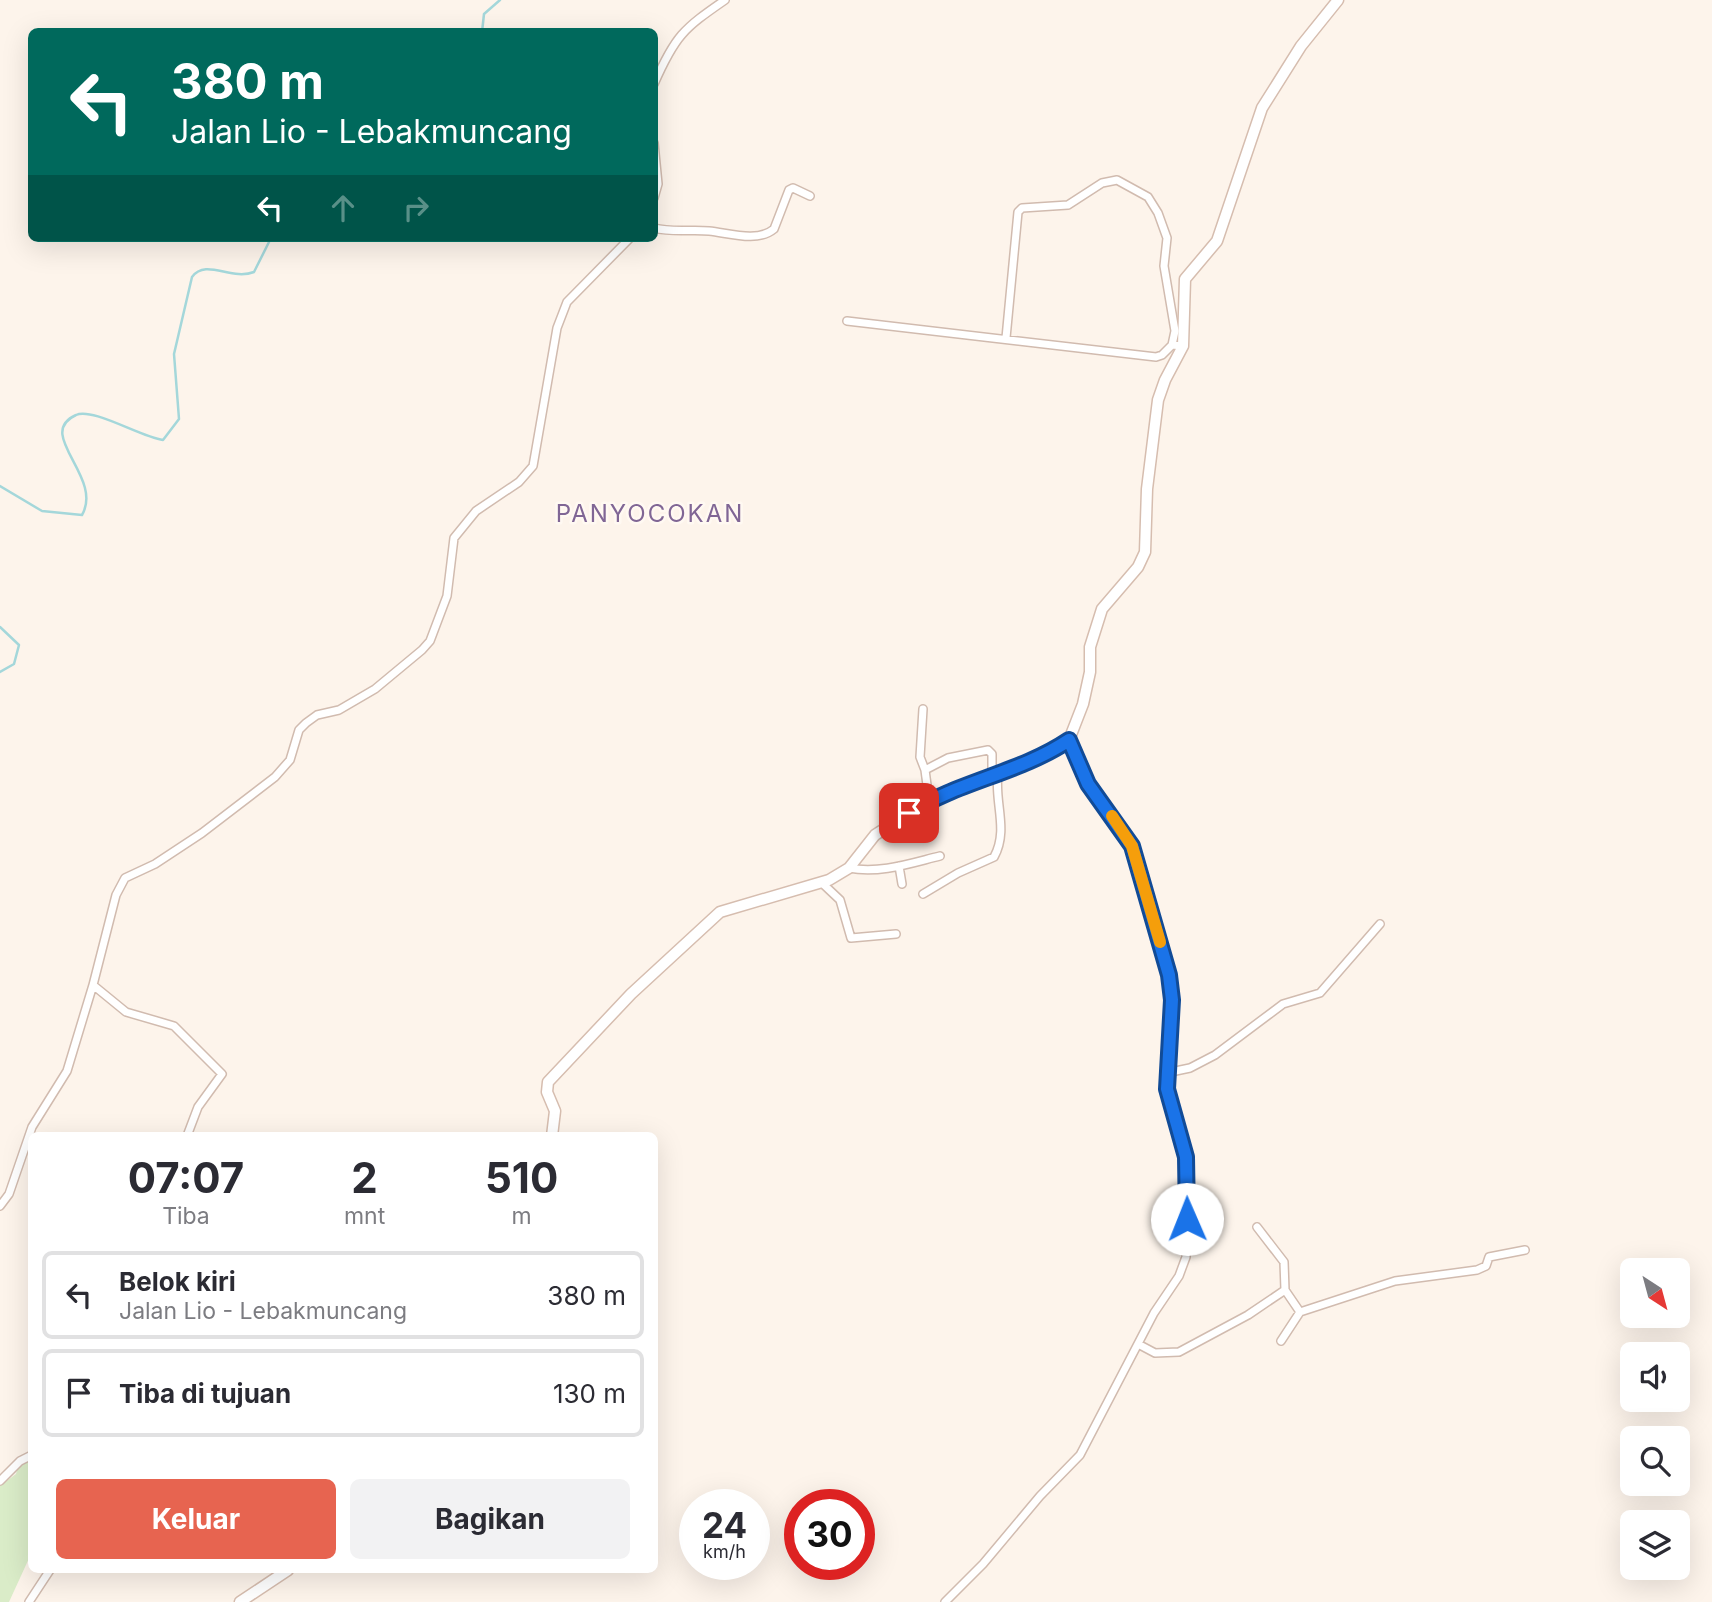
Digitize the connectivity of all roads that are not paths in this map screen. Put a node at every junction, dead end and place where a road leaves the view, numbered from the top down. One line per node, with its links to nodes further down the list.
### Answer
1 (725, 0): 3 (street)
2 (1338, 0): 9 (street)
3 (658, 75)
4 (810, 196): 5 (street)
5 (658, 229)
6 (626, 242): 23 (street)
7 (847, 321): 8 (street)
8 (1006, 338): 9 (street); 9 (street)
9 (1178, 345): 11 (street)
10 (923, 709): 12 (street)
11 (1069, 740): 13 (street); 24 (street)
12 (925, 770): 13 (street); 14 (street)
13 (995, 775): 14 (street); 20 (street)
14 (929, 800): 17 (street)
15 (940, 856): 16 (street)
16 (899, 866): 17 (street); 19 (street)
17 (849, 868): 18 (street)
18 (822, 883): 22 (street); 27 (street)
19 (902, 884)
20 (923, 894)
21 (1380, 923): 24 (street)
22 (896, 934)
23 (93, 985): 25 (street); 26 (street)
24 (1166, 1073): 35 (street)
25 (30, 1132)
26 (189, 1132)
27 (552, 1132)
28 (28, 1139): 29 (street)
29 (0, 1206)
30 (1257, 1227): 32 (street)
31 (1525, 1251): 33 (street)
32 (1285, 1290): 33 (street); 35 (street)
33 (1300, 1312): 34 (street)
34 (1281, 1341)
35 (1138, 1344): 42 (street)
36 (28, 1457): 37 (street)
37 (0, 1481)
38 (48, 1573): 41 (street)
39 (284, 1573): 40 (street)
40 (244, 1601)
41 (29, 1602)
42 (945, 1602)

